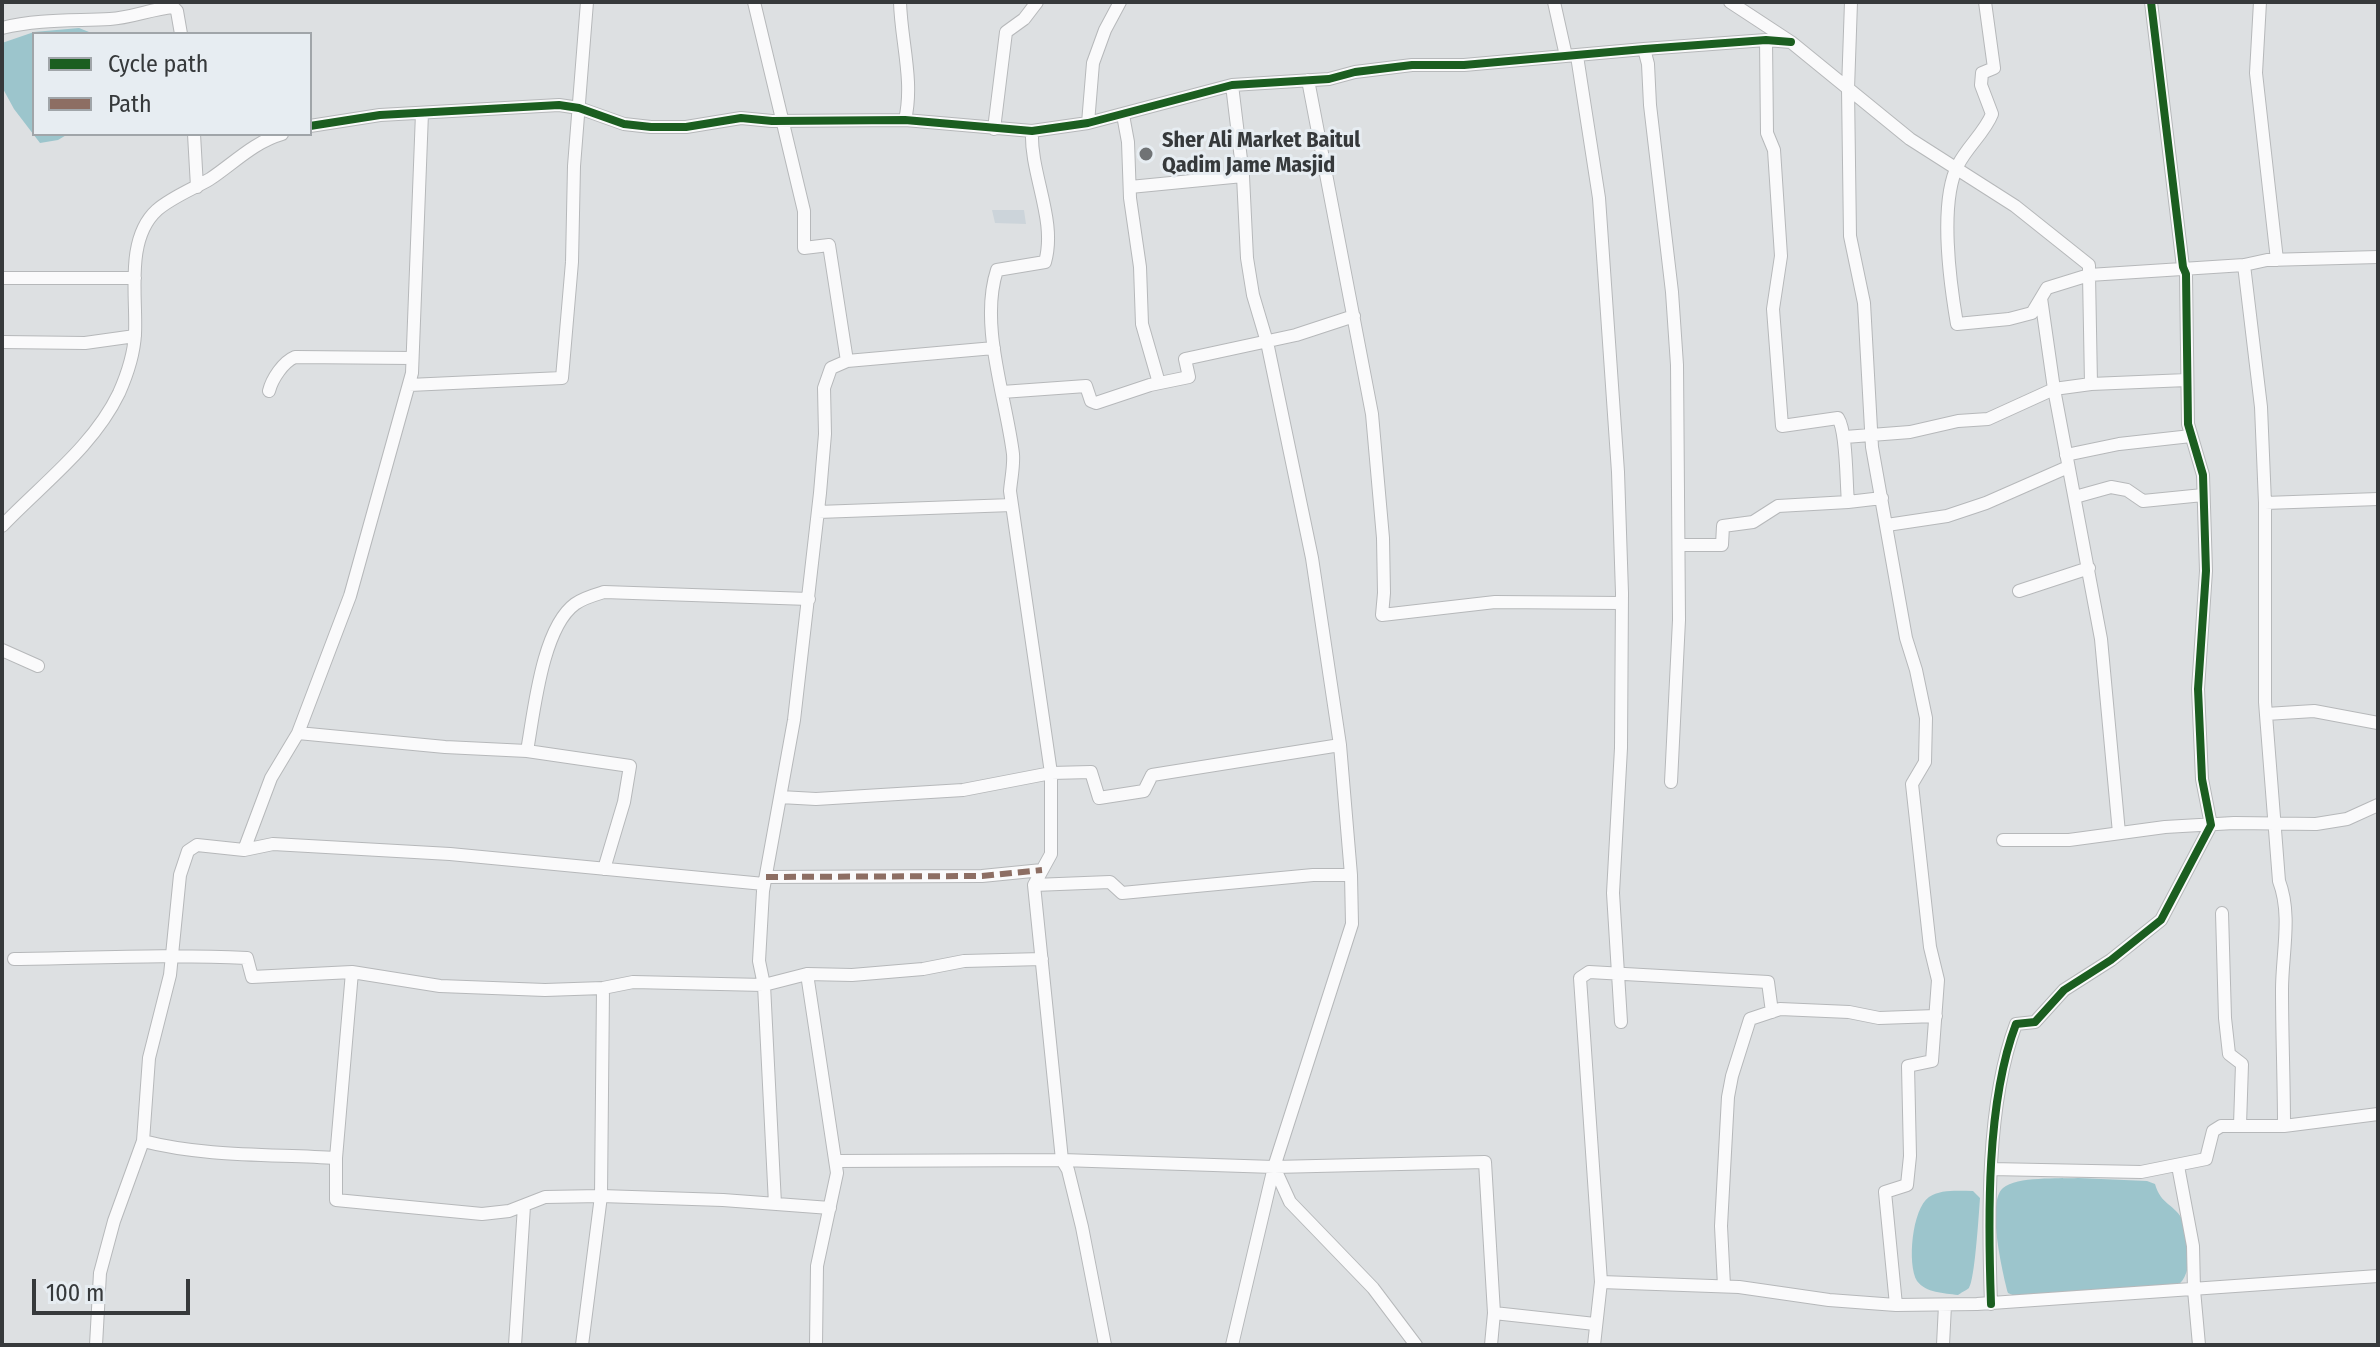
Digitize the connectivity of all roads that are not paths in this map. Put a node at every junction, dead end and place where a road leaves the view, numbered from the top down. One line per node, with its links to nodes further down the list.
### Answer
1 (587, 2): 21 (street)
2 (754, 2): 25 (street)
3 (900, 2): 24 (street)
4 (1037, 2): 28 (street)
5 (1120, 2): 26 (street)
6 (1554, 2): 17 (street)
7 (1730, 2): 15 (street)
8 (1851, 2): 20 (street)
9 (1985, 2): 32 (street)
10 (2151, 2): 39 (street)
11 (2260, 2): 37 (street)
12 (2, 28): 13 (street)
13 (181, 32)
14 (1766, 40): 15 (street); 16 (street); 60 (street)
15 (1791, 42): 20 (street)
16 (1644, 49): 17 (street); 72 (street)
17 (1572, 56): 18 (street); 76 (street)
18 (1308, 80): 19 (street); 44 (street)
19 (1232, 85): 23 (street); 33 (street)
20 (1848, 89): 32 (street); 58 (street)
21 (579, 108): 22 (street); 25 (street); 54 (street)
22 (422, 113): 27 (street); 49 (street)
23 (1123, 115): 26 (street); 35 (street)
24 (905, 120): 25 (street); 28 (street)
25 (783, 121): 50 (street)
26 (1088, 123): 29 (street)
27 (312, 126)
28 (994, 129): 29 (street)
29 (1032, 131): 48 (street)
30 (194, 136): 34 (street)
31 (278, 136): 34 (street)
32 (1956, 168): 40 (street); 43 (street)
33 (1243, 176): 35 (street); 47 (street)
34 (197, 187): 42 (street)
35 (1130, 187): 52 (street)
36 (2378, 257): 37 (street)
37 (2277, 260): 38 (street)
38 (2244, 265): 39 (street); 67 (street)
39 (2183, 267): 40 (street); 51 (street)
40 (2089, 275): 43 (street); 53 (street)
41 (2, 278): 42 (street)
42 (135, 278): 45 (street)
43 (2041, 298): 55 (street)
44 (1354, 316): 47 (street); 76 (street)
45 (135, 336): 46 (street); 71 (street)
46 (2, 342)
47 (1267, 342): 52 (street); 82 (street)
48 (994, 348): 50 (street); 57 (street)
49 (412, 358): 54 (street); 56 (street)
50 (847, 361): 69 (street)
51 (2187, 380): 53 (street); 59 (street)
52 (1159, 383): 57 (street)
53 (2091, 384): 55 (street)
54 (409, 385): 81 (street)
55 (2054, 389): 58 (street); 61 (street)
56 (269, 391)
57 (1002, 392): 68 (street)
58 (1872, 436): 60 (street); 64 (street)
59 (2191, 436): 61 (street); 62 (street)
60 (1845, 437): 66 (street)
61 (2067, 461): 63 (street); 70 (street)
62 (2203, 495): 63 (street); 89 (street)
63 (2075, 497): 73 (street)
64 (1882, 498): 66 (street); 70 (street)
65 (2378, 499): 67 (street)
66 (1848, 502): 72 (street)
67 (2265, 503): 79 (street)
68 (1012, 505): 69 (street); 84 (street)
69 (818, 512): 75 (street)
70 (1887, 525): 108 (street)
71 (2, 526)
72 (1680, 545): 85 (street)
73 (2089, 568): 74 (street); 90 (street)
74 (2019, 591)
75 (809, 599): 83 (street); 86 (street)
76 (1621, 603): 104 (street)
77 (2, 650): 78 (street)
78 (38, 666)
79 (2266, 714): 80 (street); 88 (street)
80 (2378, 723)
81 (298, 733): 83 (street); 92 (street)
82 (1340, 745): 84 (street); 95 (street)
83 (527, 751): 93 (street)
84 (1051, 773): 86 (street); 94 (street)
85 (1671, 782)
86 (780, 797): 96 (street)
87 (2378, 805): 88 (street)
88 (2274, 823): 89 (street); 112 (street)
89 (2211, 825): 90 (street); 119 (street)
90 (2119, 833): 91 (street)
91 (2003, 840)
92 (244, 850): 93 (street); 99 (street)
93 (604, 869): 96 (street)
94 (1042, 870): 96 (street); 97 (street)
95 (1351, 875): 97 (street); 118 (street)
96 (765, 881): 105 (street)
97 (1034, 885): 101 (street)
98 (2222, 913): 111 (street)
99 (173, 954): 100 (street); 102 (street); 113 (street)
100 (14, 959)
101 (1042, 959): 103 (street); 115 (street)
102 (352, 972): 106 (street); 114 (street)
103 (807, 974): 105 (street); 116 (street)
104 (1618, 974): 107 (street); 109 (street); 125 (street)
105 (764, 985): 106 (street); 121 (street)
106 (603, 988): 120 (street)
107 (1772, 1012): 108 (street); 126 (street)
108 (1936, 1016): 129 (street)
109 (1621, 1022)
110 (2378, 1114): 112 (street)
111 (2240, 1125): 112 (street); 117 (street)
112 (2284, 1126)
113 (143, 1141): 114 (street); 133 (street)
114 (336, 1158): 122 (street)
115 (1062, 1160): 116 (street); 118 (street); 137 (street)
116 (836, 1161): 123 (street)
117 (2178, 1166): 119 (street); 127 (street)
118 (1274, 1167): 131 (street); 138 (street); 139 (street)
119 (1991, 1169): 128 (street)
120 (601, 1196): 121 (street); 122 (street); 135 (street)
121 (775, 1204): 123 (street)
122 (524, 1206): 134 (street)
123 (830, 1208): 136 (street)
124 (2378, 1276): 127 (street)
125 (1601, 1282): 126 (street); 132 (street)
126 (1724, 1286): 129 (street)
127 (2194, 1290): 128 (street); 143 (street)
128 (1991, 1304): 130 (street)
129 (1896, 1305): 130 (street)
130 (1945, 1305): 142 (street)
131 (1494, 1313): 132 (street); 140 (street)
132 (1595, 1324): 141 (street)
133 (96, 1345)
134 (515, 1345)
135 (582, 1345)
136 (816, 1345)
137 (1105, 1345)
138 (1232, 1345)
139 (1416, 1345)
140 (1491, 1345)
141 (1594, 1345)
142 (1943, 1345)
143 (2199, 1345)

